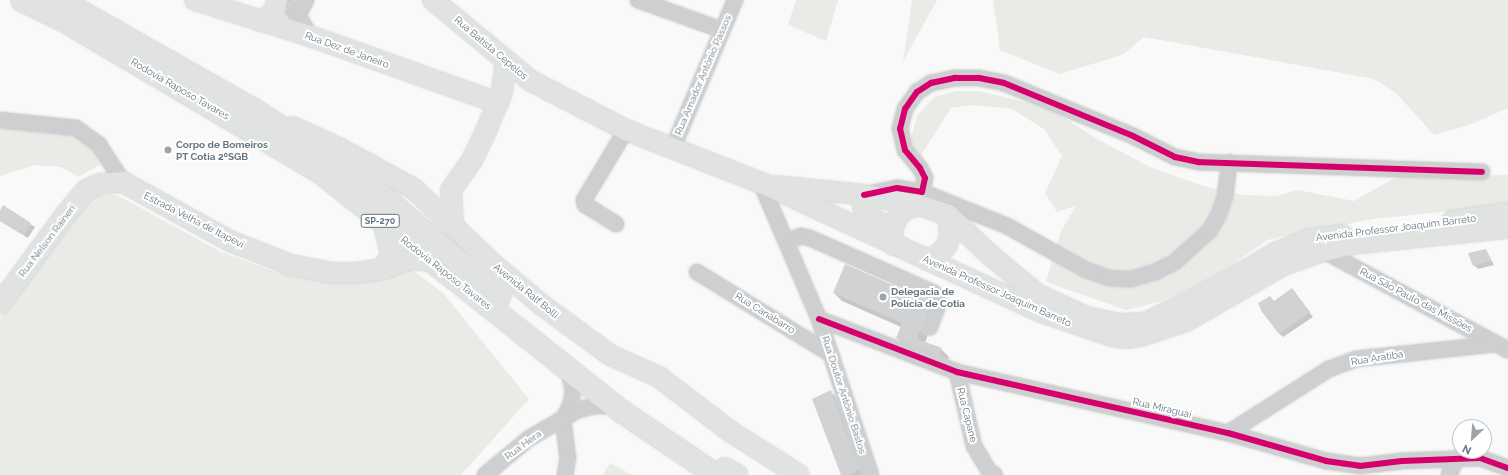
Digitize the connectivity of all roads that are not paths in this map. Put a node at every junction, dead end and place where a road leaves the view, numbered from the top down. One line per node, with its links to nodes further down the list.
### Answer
1 (22, 0): 31 (highway, Rodovia Raposo Tavares / SP-270)
2 (60, 0): 17 (highway, Rodovia Raposo Tavares / SP-270)
3 (195, 0): 11 (main road, Rua Dez de Janeiro)
4 (277, 0): 11 (main road)
5 (282, 0): 10 (street)
6 (306, 0): 10 (street)
7 (433, 0): 14 (main road, Rua Batista Cepelos)
8 (638, 0): 12 (street)
9 (734, 0): 12 (street, Rua Amador Antônio Passos)
10 (298, 15): 13 (street)
11 (260, 21): 13 (main road, Rua Dez de Janeiro)
12 (722, 30): 20 (street, Rua Amador Antônio Passos)
13 (310, 36): 16 (main road, Rua Dez de Janeiro)
14 (506, 61): 15 (main road, Rua Batista Cepelos); 16 (main road)
15 (531, 81): 16 (main road); 19 (main road, Avenida Professor Joaquim Barreto)
16 (500, 98): 25 (main road)
17 (254, 110): 27 (main road, Avenida Ralf Bolli); 56 (highway, Rodovia Raposo Tavares / SP-270)
18 (0, 120): 23 (street)
19 (626, 130): 20 (main road, Avenida Professor Joaquim Barreto); 30 (street)
20 (672, 150): 24 (main road, Avenida Professor Joaquim Barreto)
21 (1229, 162): 22 (street); 28 (street); 28 (street)
22 (1482, 172)
23 (123, 182): 39 (main road, Estrada Velha de Itapevi); 41 (main road, Rua Nelson Raineri)
24 (764, 184): 26 (main road, Avenida Professor Joaquim Barreto); 34 (main road, Avenida Professor Joaquim Barreto); 35 (street, Rua Doutor Antônio Bastos)
25 (451, 190): 27 (main road); 33 (main road)
26 (864, 195): 28 (main road, Avenida Professor Joaquim Barreto); 34 (main road)
27 (423, 197): 33 (main road, Avenida Ralf Bolli)
28 (920, 199): 29 (main road, Avenida Professor Joaquim Barreto); 34 (main road)
29 (948, 215): 32 (main road, Avenida Professor Joaquim Barreto); 37 (main road)
30 (616, 224)
31 (384, 225): 38 (highway, Rodovia Raposo Tavares / SP-270); 39 (main road)
32 (1507, 225): 36 (main road, Avenida Professor Joaquim Barreto)
33 (453, 227): 60 (main road, Avenida Ralf Bolli)
34 (893, 238): 37 (main road, Avenida Professor Joaquim Barreto)
35 (786, 241): 42 (street, Rua Doutor Antônio Bastos); 43 (street)
36 (1324, 251): 37 (main road, Avenida Professor Joaquim Barreto); 44 (street, Rua São Paulo das Missões)
37 (927, 260)
38 (430, 261): 39 (main road, Estrada Velha de Itapevi); 46 (highway, Rodovia Raposo Tavares / SP-270)
39 (383, 269)
40 (697, 272): 45 (street, Rua Canabarro)
41 (0, 304)
42 (819, 319): 45 (street, Rua Doutor Antônio Bastos); 47 (street, Rua Miraguai)
43 (930, 326)
44 (1502, 347): 50 (street, Rua Aratiba)
45 (832, 355): 61 (street, Rua Doutor Antônio Bastos)
46 (568, 370): 48 (highway, Rodovia Raposo Tavares / SP-270); 49 (street)
47 (957, 372): 50 (street, Rua Miraguai); 62 (street, Rua Capane)
48 (618, 408): 49 (street, Rua Hera); 56 (highway, Rodovia Raposo Tavares / SP-270); 59 (highway)
49 (563, 419): 57 (street, Rua Hera); 58 (street)
50 (1228, 433): 55 (street, Rua Miraguai)
51 (1452, 458): 55 (street, Rua Miraguai)
52 (1457, 459): 63 (street)
53 (1483, 459): 54 (street, Rua Miraguai)
54 (1508, 468)
55 (1356, 470)
56 (727, 474)
57 (485, 475)
58 (566, 475)
59 (693, 475)
60 (799, 475)
61 (870, 475)
62 (996, 475)
63 (1449, 475)

